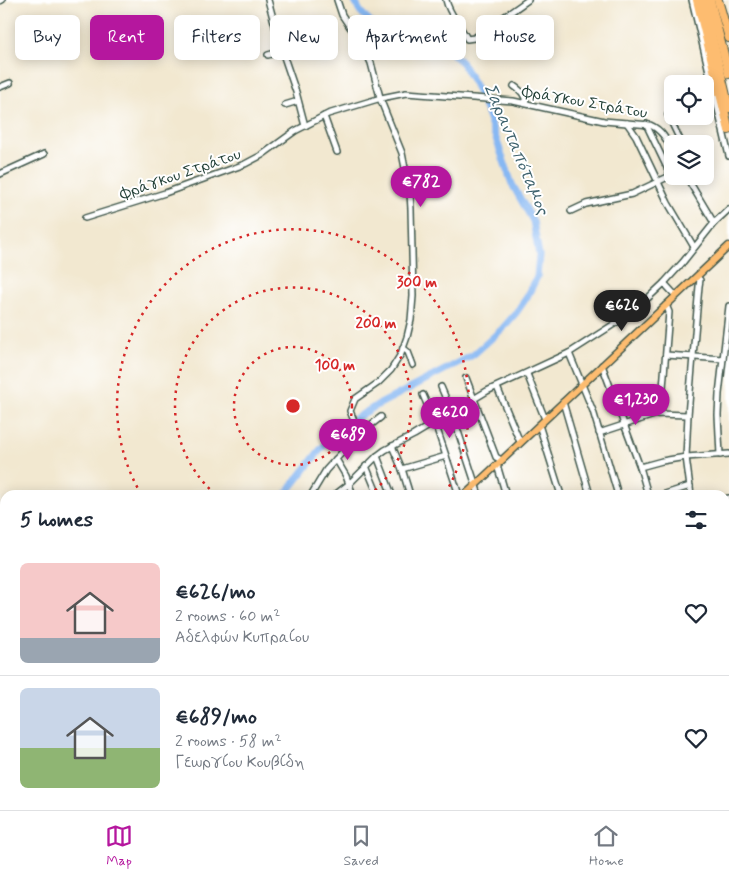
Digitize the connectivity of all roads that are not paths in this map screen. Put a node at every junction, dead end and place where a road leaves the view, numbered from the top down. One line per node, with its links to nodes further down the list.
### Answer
1 (268, 0): 10 (street)
2 (336, 0): 17 (street)
3 (446, 0): 4 (street)
4 (528, 0)
5 (692, 0): 32 (street)
6 (697, 0): 26 (highway)
7 (703, 0): 21 (highway)
8 (710, 0): 13 (highway)
9 (718, 0): 11 (highway)
10 (272, 15)
11 (729, 38)
12 (285, 60): 18 (street)
13 (729, 74)
14 (10, 82): 16 (street)
15 (514, 86): 19 (street)
16 (0, 87)
17 (381, 98): 19 (street, Φράγκου Στράτου); 22 (street, Φράγκου Στράτου); 49 (street)
18 (298, 101): 20 (street); 25 (street)
19 (526, 103): 23 (street, Φράγκου Στράτου)
20 (285, 106)
21 (729, 108)
22 (324, 116): 25 (street, Φράγκου Στράτου); 30 (street)
23 (627, 123): 24 (street, Φράγκου Στράτου); 36 (street)
24 (646, 124): 27 (street, Φράγκου Στράτου); 29 (street)
25 (304, 126): 40 (street, Φράγκου Στράτου)
26 (729, 130)
27 (664, 136)
28 (664, 138): 29 (street)
29 (654, 143): 33 (street)
30 (337, 152)
31 (44, 154): 34 (street)
32 (729, 156)
33 (664, 161)
34 (0, 174)
35 (664, 180): 36 (street)
36 (658, 183): 39 (street); 43 (street)
37 (691, 185): 41 (street)
38 (729, 209): 41 (street)
39 (571, 211)
40 (85, 218)
41 (714, 223): 43 (street)
42 (729, 246): 44 (main road)
43 (694, 247): 45 (street)
44 (697, 276): 46 (main road); 52 (street)
45 (664, 283): 46 (street); 50 (street)
46 (676, 296): 47 (main road)
47 (666, 305): 51 (street); 55 (main road)
48 (729, 306): 53 (street)
49 (403, 348): 54 (street); 73 (street)
50 (569, 353): 56 (street); 58 (street)
51 (666, 355): 52 (street); 65 (street)
52 (694, 356): 53 (street); 66 (street)
53 (724, 359): 77 (street)
54 (413, 365)
55 (602, 365): 58 (main road); 70 (street)
56 (527, 374): 59 (street); 68 (street)
57 (466, 378): 62 (street)
58 (582, 384): 63 (main road); 72 (street)
59 (497, 387): 62 (street); 74 (street)
60 (441, 388): 64 (street)
61 (423, 395): 69 (street)
62 (475, 399): 64 (street); 82 (street)
63 (563, 402): 68 (main road); 100 (street)
64 (452, 413): 69 (street); 87 (street)
65 (661, 413): 66 (street); 70 (street)
66 (688, 415): 80 (street)
67 (381, 417): 73 (street)
68 (545, 419): 71 (main road)
69 (435, 423): 75 (street); 79 (street)
70 (625, 425): 72 (street); 84 (street)
71 (538, 426): 74 (main road); 99 (street)
72 (599, 433): 101 (street)
73 (358, 435): 81 (street)
74 (520, 442): 82 (main road)
75 (392, 446): 78 (street); 85 (street)
76 (729, 454): 77 (street)
77 (720, 455): 80 (street)
78 (376, 456): 83 (street); 93 (street)
79 (446, 456): 85 (street); 95 (street)
80 (686, 457): 84 (street); 88 (street)
81 (336, 459): 86 (street); 89 (street)
82 (499, 462): 87 (main road); 98 (street)
83 (366, 466): 86 (street); 92 (street)
84 (640, 467): 102 (street)
85 (402, 469): 94 (street)
86 (349, 484): 90 (street); 91 (street)
87 (476, 484): 96 (main road); 97 (street)
88 (690, 486): 103 (street); 104 (street)
89 (314, 490)
90 (341, 490)
91 (351, 490)
92 (376, 490)
93 (390, 490)
94 (408, 490)
95 (457, 490)
96 (469, 490)
97 (478, 490)
98 (505, 490)
99 (559, 490)
100 (589, 490)
101 (616, 490)
102 (647, 490)
103 (678, 490)
104 (690, 490)

